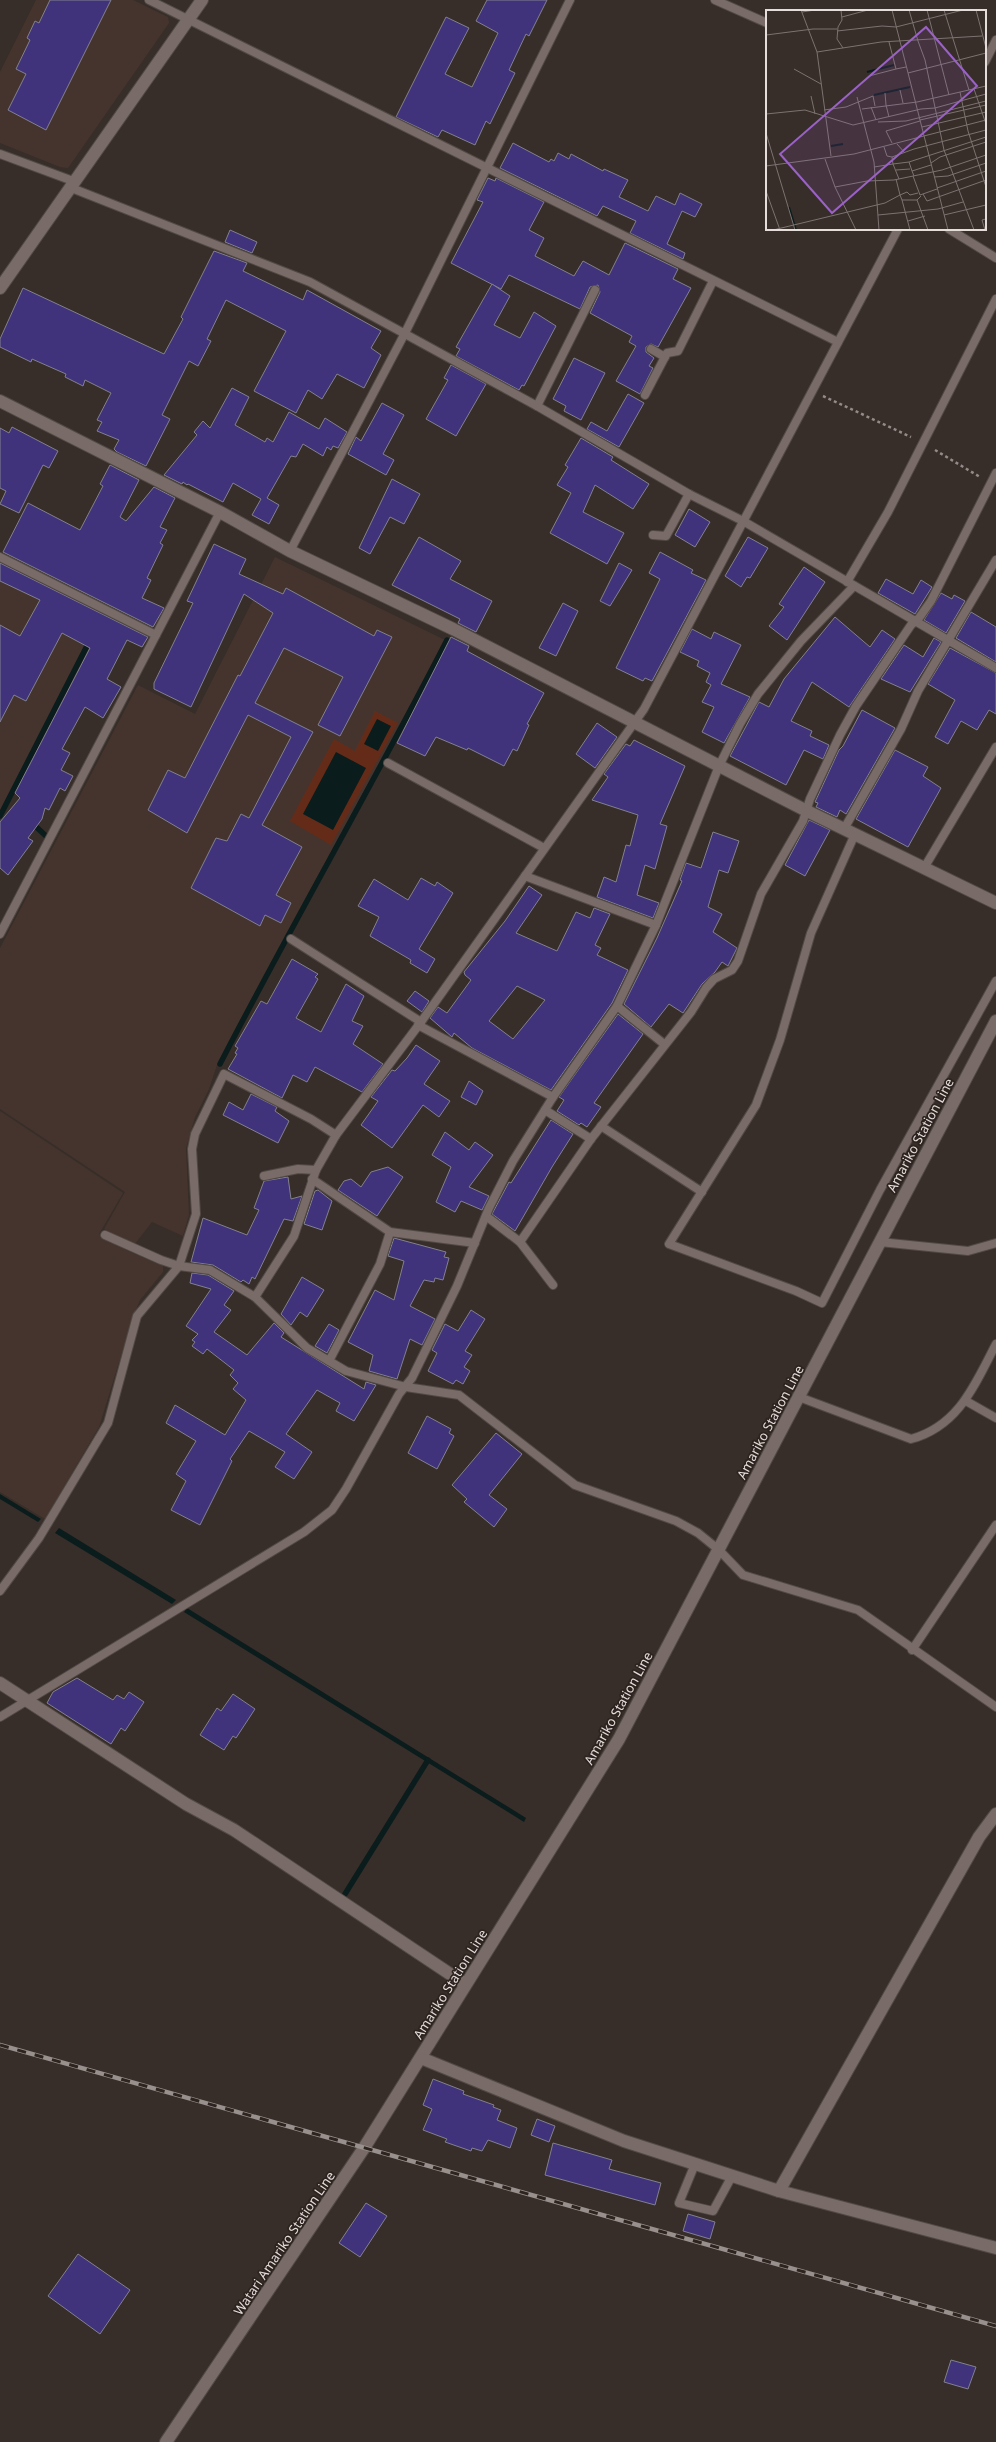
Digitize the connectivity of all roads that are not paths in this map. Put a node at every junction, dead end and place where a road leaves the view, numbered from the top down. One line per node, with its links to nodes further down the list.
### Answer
1 (149, 0): 5 (lane)
2 (202, 0): 5 (street)
3 (570, 0): 10 (lane)
4 (715, 0): 6 (lane)
5 (188, 19): 10 (lane); 11 (street)
6 (766, 23)
7 (996, 40): 8 (lane)
8 (993, 54)
9 (0, 154): 11 (lane)
10 (486, 168): 15 (lane); 19 (lane)
11 (71, 184): 16 (street); 19 (lane)
12 (897, 230): 20 (lane)
13 (951, 230): 14 (lane)
14 (996, 258)
15 (713, 281): 20 (lane); 22 (lane)
16 (0, 288)
17 (595, 290): 25 (lane)
18 (996, 299): 34 (lane)
19 (405, 333): 25 (lane); 31 (lane)
20 (838, 342): 29 (lane)
21 (651, 349): 22 (lane)
22 (665, 357): 23 (lane)
23 (645, 396)
24 (0, 401): 28 (street)
25 (537, 406): 27 (lane)
26 (996, 473): 35 (lane)
27 (689, 494): 29 (lane); 30 (lane)
28 (220, 512): 31 (street); 36 (lane)
29 (743, 521): 34 (lane); 39 (lane)
30 (654, 535)
31 (290, 551): 39 (street)
32 (0, 557): 36 (lane)
33 (996, 560): 37 (lane)
34 (851, 584): 35 (lane); 42 (lane)
35 (916, 621): 37 (lane); 43 (lane)
36 (156, 635): 50 (lane)
37 (948, 640): 38 (lane); 44 (lane)
38 (996, 668)
39 (635, 724): 42 (street); 45 (lane)
40 (996, 747): 46 (lane)
41 (388, 763): 45 (lane)
42 (719, 766): 43 (street); 49 (lane)
43 (805, 810): 44 (street); 56 (lane)
44 (850, 832): 46 (street); 65 (lane)
45 (544, 848): 47 (lane)
46 (924, 868): 48 (street)
47 (525, 876): 49 (lane); 55 (lane)
48 (996, 903)
49 (656, 925): 53 (lane)
50 (0, 934)
51 (291, 938): 55 (lane)
52 (996, 981): 65 (lane)
53 (617, 1006): 56 (lane); 57 (lane)
54 (996, 1021): 70 (street, Amariko Station Line)
55 (419, 1024): 57 (lane); 60 (lane)
56 (664, 1044): 59 (lane)
57 (553, 1097): 58 (lane)
58 (545, 1110): 61 (lane); 66 (lane)
59 (601, 1126): 61 (lane); 65 (lane)
60 (336, 1135): 62 (lane); 73 (lane)
61 (591, 1139): 69 (lane)
62 (316, 1170): 63 (lane); 64 (lane)
63 (264, 1176)
64 (312, 1179): 67 (lane); 75 (lane)
65 (702, 1192)
66 (486, 1216): 69 (lane); 71 (lane)
67 (390, 1232): 71 (lane); 77 (lane)
68 (106, 1235): 73 (lane)
69 (520, 1242): 74 (lane)
70 (880, 1242): 72 (lane); 79 (street, Amariko Station Line)
71 (475, 1243): 78 (lane)
72 (996, 1244)
73 (179, 1266): 75 (lane); 84 (lane)
74 (553, 1285)
75 (255, 1297): 77 (lane)
76 (996, 1344): 80 (lane)
77 (330, 1361): 78 (lane)
78 (406, 1387): 83 (lane); 87 (lane)
79 (799, 1396): 80 (lane); 83 (street, Amariko Station Line)
80 (966, 1401): 81 (lane)
81 (996, 1418)
82 (996, 1525): 85 (lane)
83 (719, 1550): 85 (lane); 91 (street, Amariko Station Line)
84 (0, 1590)
85 (912, 1650): 88 (lane)
86 (0, 1683): 87 (street)
87 (27, 1700): 89 (lane); 91 (street)
88 (996, 1707)
89 (0, 1717)
90 (996, 1814): 95 (street)
91 (465, 1984): 92 (street, Amariko Station Line)
92 (421, 2058): 93 (street, Amariko Station Line); 97 (street, Watari Amariko Station Line)
93 (695, 2164): 94 (street, Amariko Station Line); 94 (lane)
94 (732, 2176): 95 (street, Amariko Station Line)
95 (779, 2191): 96 (street, Amariko Station Line)
96 (996, 2248)
97 (166, 2442)

